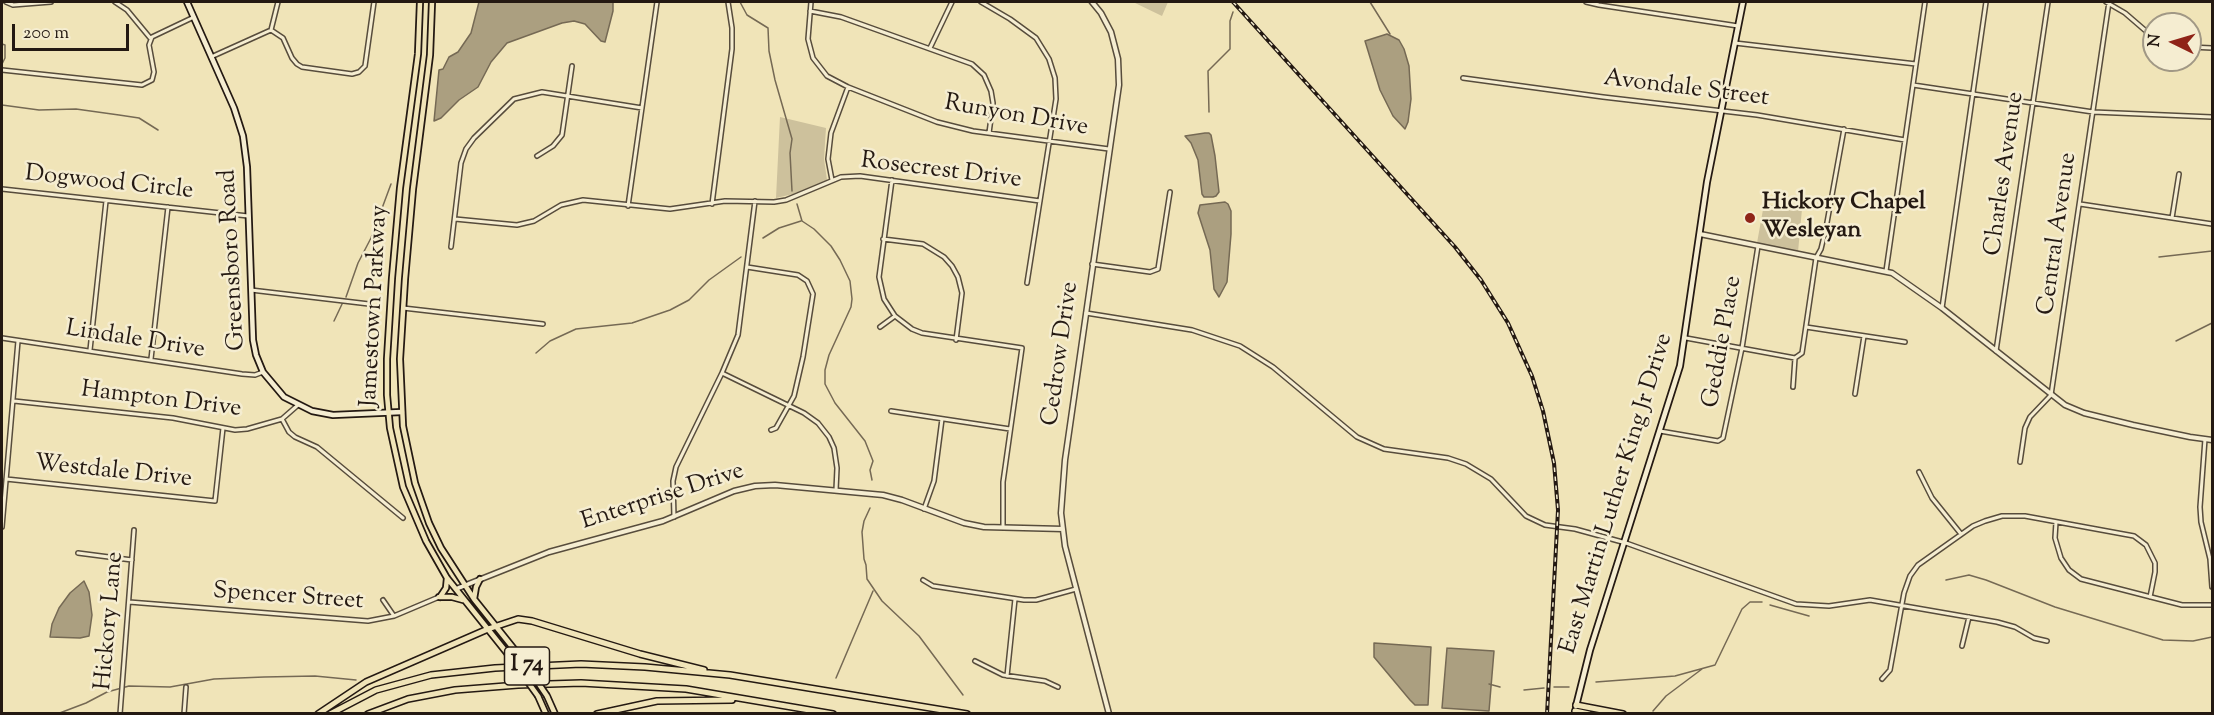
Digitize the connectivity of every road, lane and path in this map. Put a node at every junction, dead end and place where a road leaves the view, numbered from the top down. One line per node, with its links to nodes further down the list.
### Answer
1 (6, 2): 2 (street)
2 (51, 2)
3 (115, 2): 26 (street)
4 (187, 2): 22 (main road, Greensboro Road)
5 (278, 2): 25 (street)
6 (374, 2): 25 (street)
7 (420, 2): 104 (main road, Jamestown Parkway)
8 (432, 2): 76 (main road, Jamestown Parkway)
9 (657, 2): 39 (street)
10 (728, 2): 57 (street)
11 (811, 2): 21 (street, Runyon Drive)
12 (952, 2): 28 (street)
13 (981, 2): 46 (street)
14 (1092, 2): 47 (street, Cedrow Drive)
15 (1586, 2): 23 (street)
16 (1743, 2): 23 (main road, East Martin Luther King Jr Drive)
17 (1925, 2): 30 (street)
18 (1986, 2): 36 (street)
19 (2048, 2): 38 (street, Charles Avenue)
20 (2108, 2): 24 (street); 41 (street, Central Avenue)
21 (810, 11): 28 (street); 35 (street, Runyon Drive)
22 (194, 17): 26 (street); 29 (main road, Greensboro Road)
23 (1738, 26): 27 (main road, East Martin Luther King Jr Drive)
24 (2142, 29)
25 (271, 30): 29 (street)
26 (151, 39): 32 (street)
27 (1735, 43): 30 (street); 40 (main road, East Martin Luther King Jr Drive)
28 (930, 48): 44 (street)
29 (212, 57): 61 (main road, Greensboro Road)
30 (1916, 64): 34 (street)
31 (572, 66): 37 (street)
32 (2, 69)
33 (1463, 78): 40 (street, Avondale Street)
34 (1913, 85): 36 (street); 45 (street)
35 (848, 87): 44 (street, Runyon Drive); 50 (street)
36 (1972, 95): 38 (street); 77 (street)
37 (567, 97): 39 (street); 48 (street); 63 (street)
38 (2033, 104): 41 (street); 91 (street, Charles Avenue)
39 (642, 108): 59 (street)
40 (1721, 111): 43 (street, Avondale Street); 65 (main road, East Martin Luther King Jr Drive)
41 (2094, 112): 42 (street); 58 (street, Central Avenue)
42 (2212, 117)
43 (1844, 129): 45 (street, Avondale Street); 69 (street)
44 (989, 133): 46 (street, Runyon Drive)
45 (1905, 140): 72 (street)
46 (1049, 141): 47 (street, Runyon Drive); 56 (street)
47 (1109, 149): 70 (street, Cedrow Drive)
48 (537, 156)
49 (2179, 174): 62 (street)
50 (832, 180): 51 (street, Rosecrest Drive); 55 (street, Rosecrest Drive)
51 (892, 180): 56 (street, Rosecrest Drive); 66 (street)
52 (2, 189): 54 (street, Dogwood Circle)
53 (1170, 192): 70 (street)
54 (106, 201): 60 (street, Dogwood Circle); 90 (street)
55 (755, 201): 57 (street, Rosecrest Drive); 71 (street)
56 (1040, 201): 73 (street)
57 (712, 204): 59 (street, Rosecrest Drive)
58 (2080, 204): 62 (street); 98 (street, Central Avenue)
59 (628, 206): 63 (street, Rosecrest Drive)
60 (168, 207): 61 (street, Dogwood Circle); 93 (street)
61 (249, 216): 74 (main road, Greensboro Road)
62 (2172, 218): 64 (street)
63 (455, 219): 68 (street)
64 (2212, 224)
65 (1700, 234): 67 (street); 85 (main road, East Martin Luther King Jr Drive)
66 (883, 239): 79 (street); 87 (street)
67 (1758, 246): 69 (street); 89 (street, Geddie Place)
68 (451, 247)
69 (1816, 258): 72 (street); 82 (street)
70 (1092, 264): 78 (street, Cedrow Drive)
71 (747, 267): 95 (street); 101 (street)
72 (1886, 271): 77 (street)
73 (1028, 283)
74 (251, 290): 75 (street); 94 (main road, Greensboro Road)
75 (369, 304)
76 (403, 308): 80 (street); 103 (main road, Jamestown Parkway)
77 (1942, 308): 91 (street)
78 (1086, 312): 123 (street, Cedrow Drive); 126 (street)
79 (895, 316): 81 (street); 87 (street)
80 (543, 324)
81 (880, 327)
82 (1806, 327): 83 (street); 92 (street)
83 (1864, 336): 88 (street); 97 (street)
84 (2, 338): 86 (street, Lindale Drive)
85 (1686, 338): 89 (street); 110 (main road, East Martin Luther King Jr Drive)
86 (18, 340): 90 (street, Lindale Drive); 99 (street)
87 (956, 340): 108 (street)
88 (1905, 342)
89 (1742, 348): 92 (street); 110 (street, Geddie Place)
90 (90, 351): 93 (street, Lindale Drive)
91 (1996, 351): 98 (street)
92 (1796, 358): 96 (street)
93 (152, 359): 94 (street, Lindale Drive)
94 (263, 372): 100 (main road, Greensboro Road)
95 (722, 374): 101 (street); 118 (street)
96 (1793, 387)
97 (1854, 394)
98 (2051, 395): 111 (street); 113 (street)
99 (14, 401): 107 (street, Hampton Drive); 115 (street)
100 (298, 405): 104 (main road, Greensboro Road); 105 (street, Hampton Drive)
101 (789, 406): 109 (street); 116 (street)
102 (891, 411): 106 (street)
103 (402, 412): 104 (main road, Greensboro Road); 132 (main road, Jamestown Parkway)
104 (388, 413): 129 (main road, Jamestown Parkway)
105 (282, 419): 107 (street, Hampton Drive); 119 (street)
106 (942, 419): 108 (street); 117 (street)
107 (223, 428): 115 (street, Westdale Drive)
108 (1010, 429): 122 (street)
109 (771, 430)
110 (1660, 430): 126 (main road, East Martin Luther King Jr Drive)
111 (2205, 439): 112 (street); 133 (street)
112 (2212, 440)
113 (2020, 462)
114 (1919, 472): 125 (street)
115 (6, 479): 121 (street)
116 (836, 490): 117 (street, Enterprise Drive); 118 (street, Enterprise Drive)
117 (924, 509): 122 (street, Enterprise Drive)
118 (674, 517): 130 (street, Enterprise Drive)
119 (402, 518)
120 (2056, 522): 125 (street); 137 (street); 137 (street)
121 (2, 527)
122 (1003, 529): 123 (street, Enterprise Drive)
123 (1062, 529): 135 (street, Cedrow Drive)
124 (134, 530): 128 (street, Hickory Lane)
125 (1961, 534): 143 (street)
126 (1626, 543): 143 (street); 158 (main road, East Martin Luther King Jr Drive)
127 (78, 553): 128 (street)
128 (132, 560): 142 (street, Hickory Lane)
129 (447, 578): 134 (main road, Jamestown Parkway); 136 (main road)
130 (480, 579): 132 (street, Enterprise Drive); 138 (main road)
131 (923, 580): 139 (street)
132 (465, 585): 134 (street, Enterprise Drive); 138 (main road, Jamestown Parkway)
133 (2212, 587)
134 (456, 589): 141 (main road, Jamestown Parkway)
135 (1078, 589): 139 (street); 169 (street, Cedrow Drive)
136 (440, 597): 141 (main road); 145 (street, Spencer Street)
137 (2150, 597): 144 (street)
138 (474, 599): 147 (main road, Jamestown Parkway)
139 (1015, 599): 153 (street)
140 (382, 600): 145 (street)
141 (465, 601): 148 (main road, Jamestown Parkway)
142 (129, 602): 145 (street, Spencer Street); 159 (street, Hickory Lane)
143 (1902, 605): 146 (street); 154 (street)
144 (2212, 605)
145 (394, 616)
146 (1969, 617): 149 (street); 150 (street)
147 (496, 626): 148 (highway); 152 (highway); 165 (main road, Jamestown Parkway, bridge)
148 (488, 629): 161 (highway); 164 (main road, Jamestown Parkway, bridge)
149 (2047, 641)
150 (1962, 646)
151 (975, 661): 153 (street)
152 (730, 675): 162 (highway, I 74); 168 (highway, I 74)
153 (1007, 676): 156 (street)
154 (1882, 679)
155 (186, 687): 160 (street)
156 (1058, 687)
157 (748, 700): 163 (highway, I 74); 166 (highway); 167 (highway, I 74)
158 (1575, 710): 170 (highway); 171 (highway)
159 (120, 714)
160 (184, 714)
161 (318, 714)
162 (330, 714)
163 (368, 714)
164 (546, 714)
165 (555, 714)
166 (597, 714)
167 (833, 714)
168 (967, 714)
169 (1109, 714)
170 (1589, 714)
171 (1623, 714)

